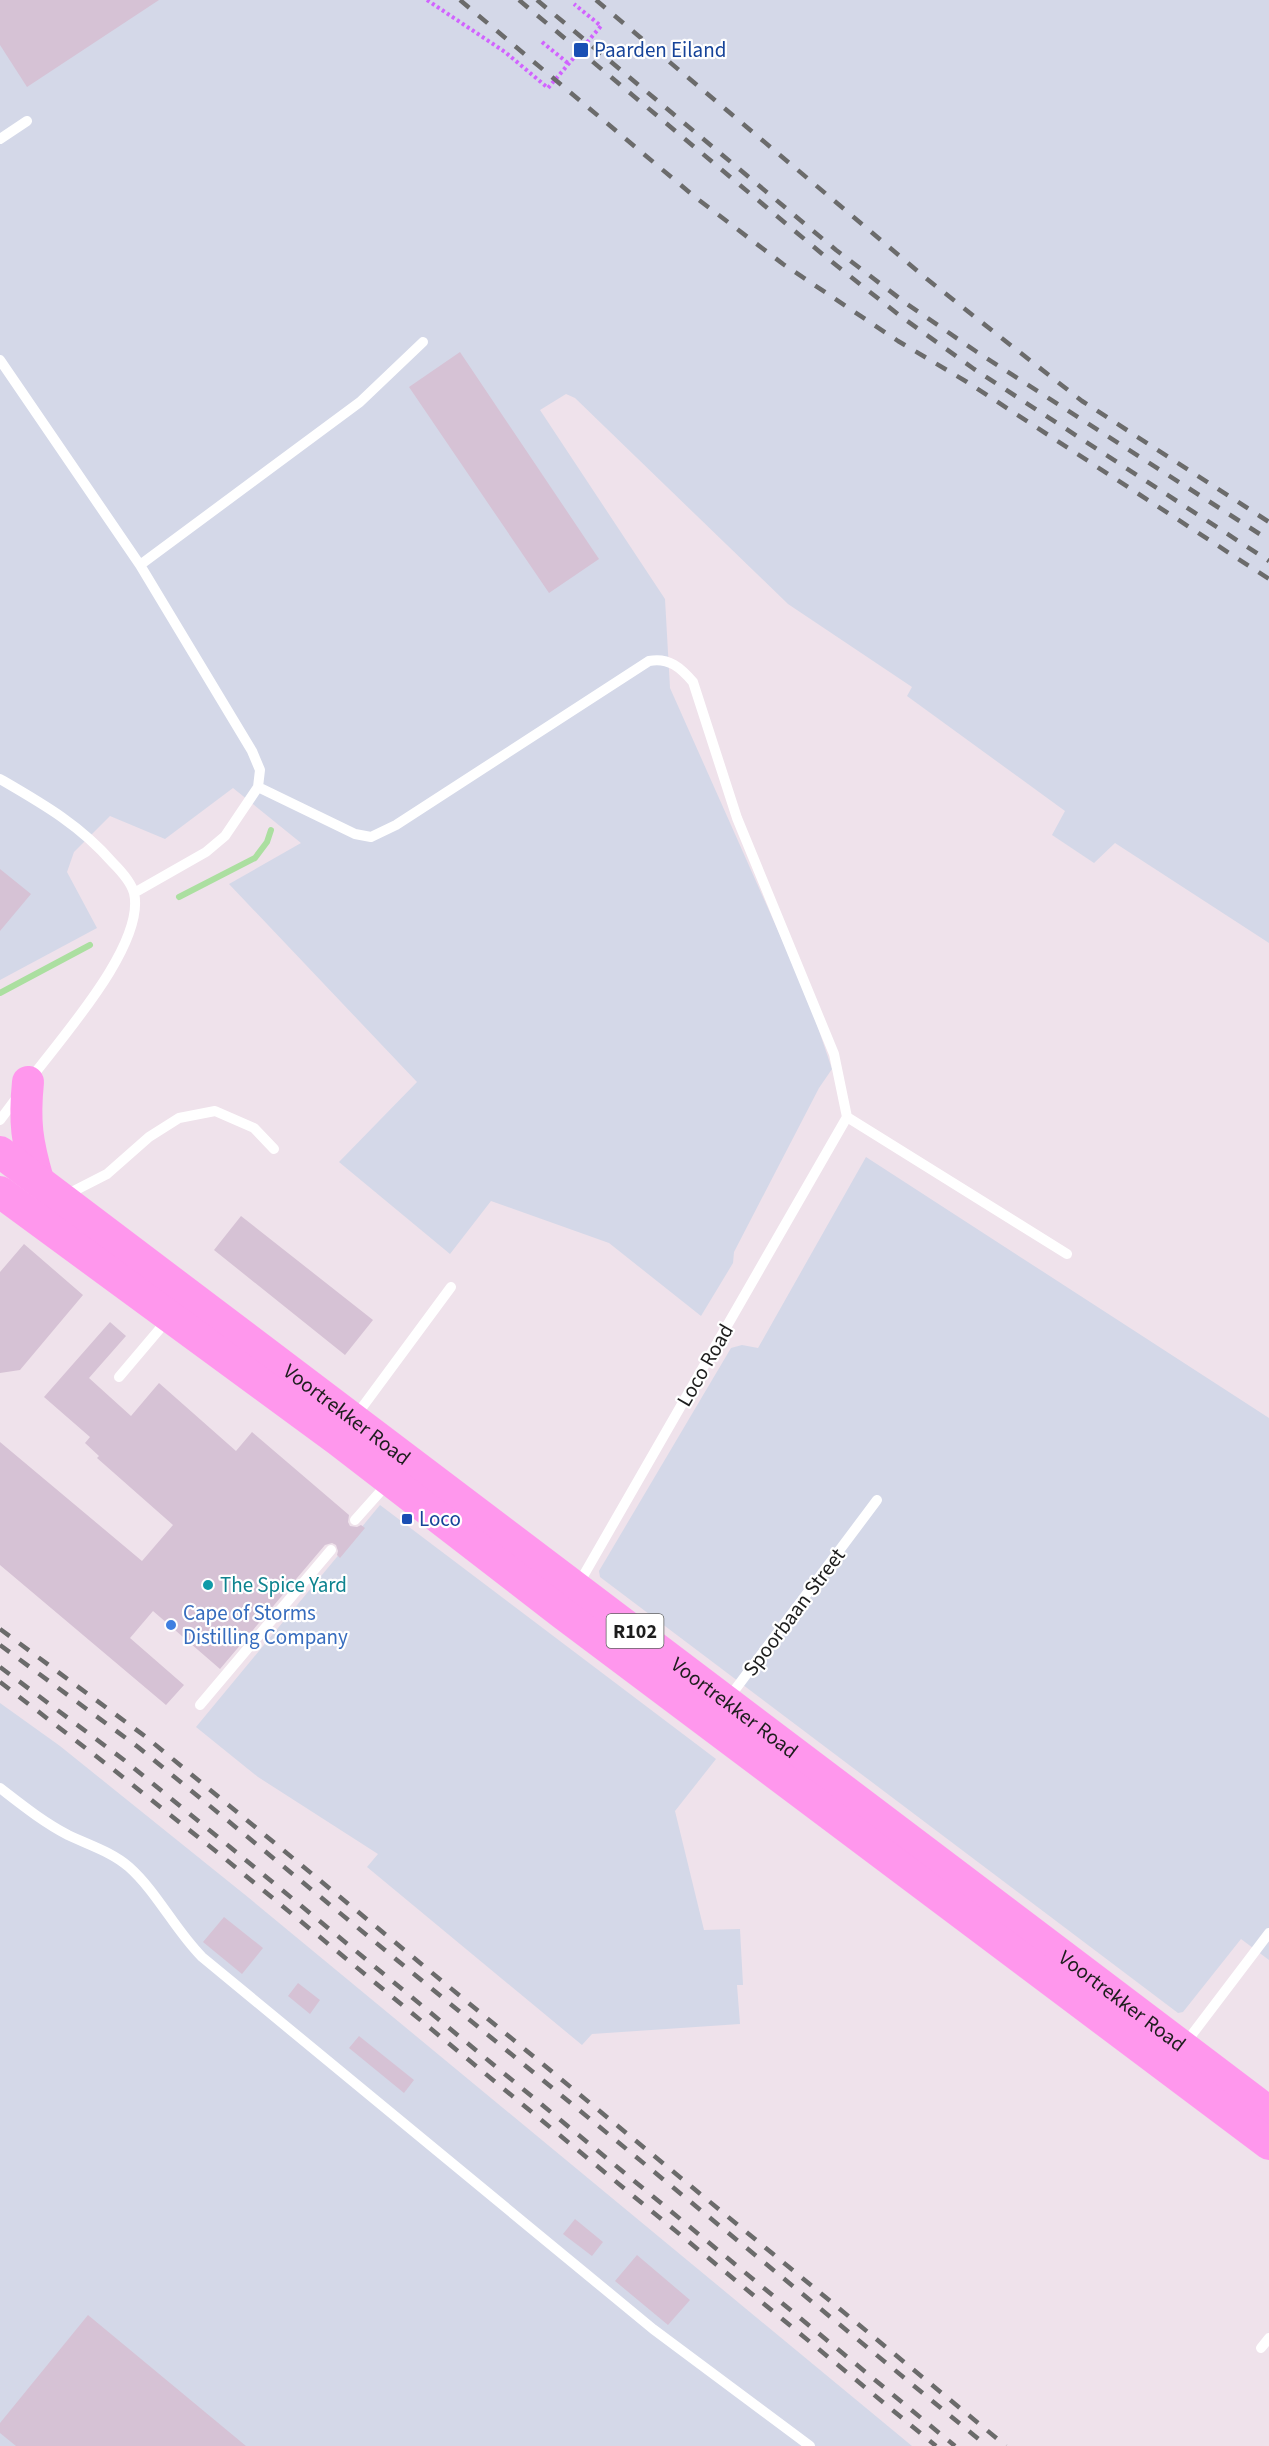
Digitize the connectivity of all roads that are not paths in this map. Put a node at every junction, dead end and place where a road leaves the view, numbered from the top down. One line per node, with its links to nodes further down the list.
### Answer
1 (27, 121): 2 (lane)
2 (0, 139)
3 (423, 342): 5 (lane)
4 (0, 360): 5 (lane)
5 (140, 565): 7 (lane)
6 (0, 779): 8 (lane)
7 (258, 787): 8 (lane); 10 (lane)
8 (134, 893): 9 (lane)
9 (28, 1082): 11 (lane); 14 (main road)
10 (847, 1117): 16 (lane); 25 (lane, Loco Road)
11 (0, 1120)
12 (274, 1149): 14 (lane)
13 (0, 1152): 14 (main road, Voortrekker Road / R102)
14 (49, 1189): 18 (main road, Voortrekker Road / R102)
15 (0, 1191): 18 (main road, Voortrekker Road / R102)
16 (1067, 1254)
17 (451, 1287): 20 (lane)
18 (179, 1306): 19 (lane); 20 (main road, Voortrekker Road / R102)
19 (119, 1377)
20 (345, 1430): 21 (main road, Voortrekker Road / R102); 25 (main road, Voortrekker Road / R102)
21 (390, 1480): 23 (lane); 25 (main road, Voortrekker Road / R102)
22 (877, 1500): 27 (lane, Spoorbaan Street)
23 (356, 1520)
24 (331, 1550): 26 (lane)
25 (570, 1600): 27 (main road, Voortrekker Road / R102)
26 (200, 1705)
27 (718, 1712): 30 (main road, Voortrekker Road / R102)
28 (0, 1788): 35 (lane)
29 (1269, 1933): 30 (lane)
30 (1174, 2057): 31 (main road, Voortrekker Road / R102); 32 (main road, Voortrekker Road / R102)
31 (1269, 2112)
32 (1269, 2144)
33 (1269, 2338): 34 (lane)
34 (1261, 2348)
35 (810, 2446)

